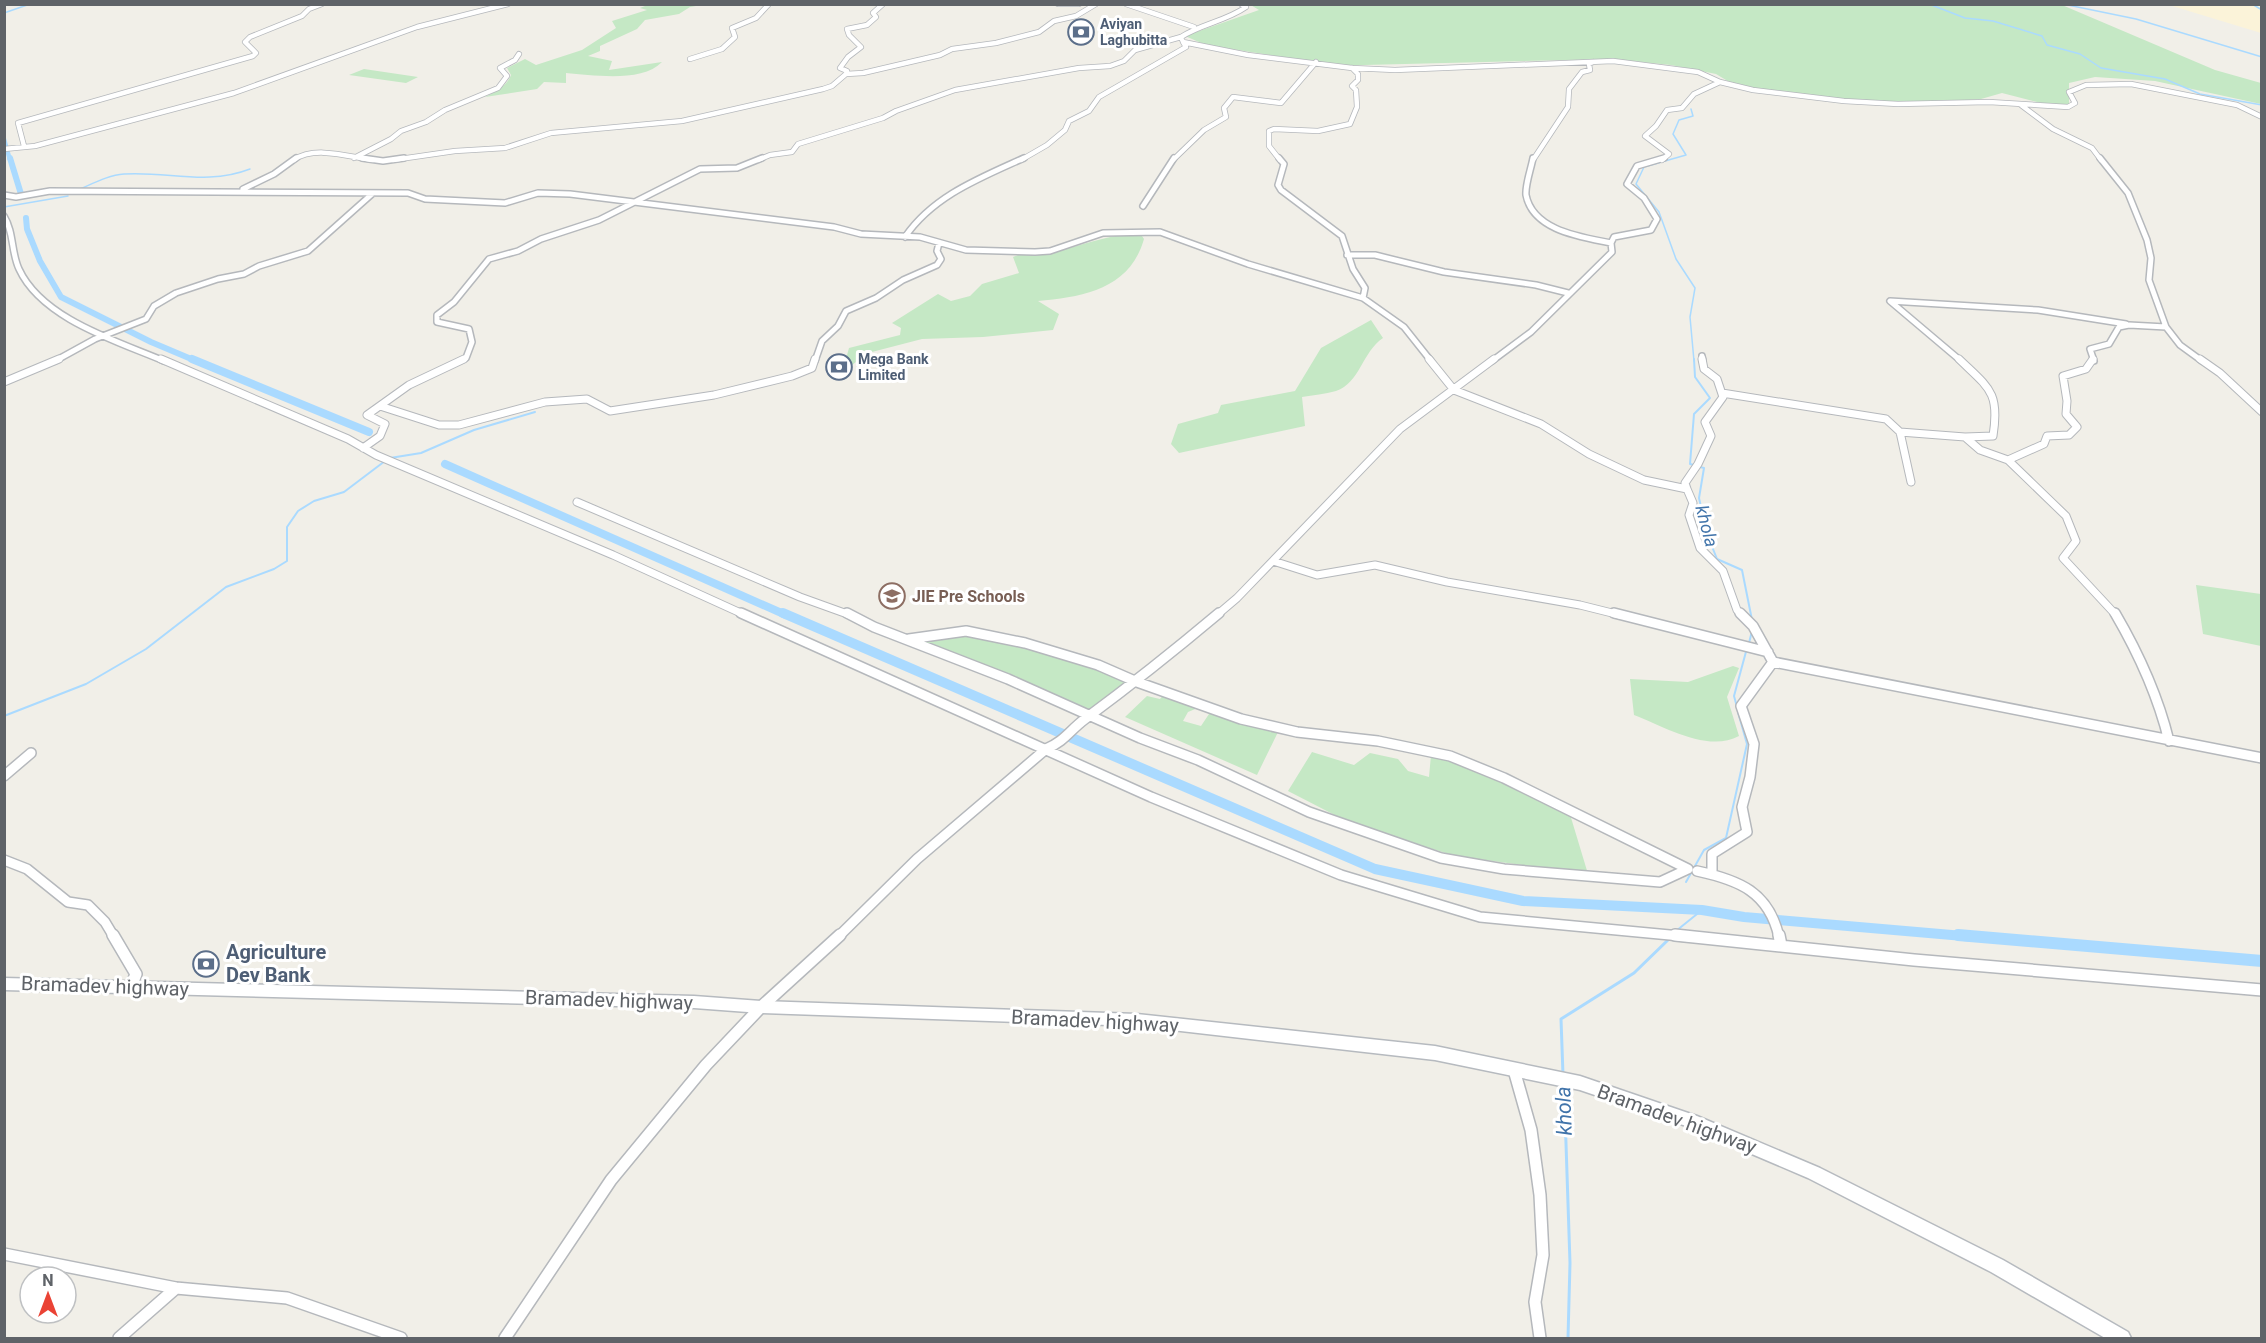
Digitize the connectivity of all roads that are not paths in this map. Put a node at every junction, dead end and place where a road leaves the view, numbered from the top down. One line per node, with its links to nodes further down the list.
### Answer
1 (322, 4): 21 (street)
2 (508, 4): 21 (street)
3 (769, 4): 13 (street)
4 (884, 4): 17 (street)
5 (1058, 4): 6 (street)
6 (1079, 4)
7 (1096, 4): 17 (street)
8 (1126, 4): 10 (street)
9 (1241, 4): 10 (street)
10 (1194, 27): 11 (street)
11 (1182, 39): 15 (street); 27 (street); 30 (street)
12 (519, 54): 23 (street)
13 (690, 58)
14 (1596, 61): 16 (street); 18 (street); 32 (street)
15 (1316, 62): 16 (street); 28 (street)
16 (1352, 68): 33 (street)
17 (846, 74): 23 (street)
18 (1719, 82): 19 (street); 32 (street)
19 (2020, 104): 20 (street); 37 (street)
20 (2262, 117)
21 (24, 146): 22 (street)
22 (4, 149)
23 (354, 158): 24 (street)
24 (235, 192): 25 (street); 26 (street)
25 (372, 194): 27 (street); 38 (street)
26 (4, 195)
27 (637, 203): 30 (street); 43 (street)
28 (1143, 206)
29 (4, 216): 38 (street)
30 (905, 237): 31 (street)
31 (939, 243): 35 (street); 43 (street)
32 (1611, 243): 34 (street)
33 (1347, 255): 34 (street); 35 (street)
34 (1568, 293): 41 (street)
35 (1363, 298): 41 (street)
36 (2129, 325): 37 (street); 46 (street); 48 (street)
37 (2166, 327): 44 (street)
38 (107, 335): 40 (street); 47 (street)
39 (1702, 356): 42 (street)
40 (4, 382)
41 (1454, 390): 50 (street); 52 (street)
42 (1722, 393): 45 (street); 50 (street)
43 (380, 406): 47 (street)
44 (2262, 412)
45 (1900, 432): 46 (street); 49 (street)
46 (1965, 436): 48 (street)
47 (363, 448): 59 (street)
48 (2008, 460): 58 (street)
49 (1911, 482)
50 (1687, 489): 54 (street)
51 (577, 502): 53 (street)
52 (1273, 561): 54 (street); 56 (street)
53 (909, 639): 56 (street); 57 (street)
54 (1768, 652): 55 (street)
55 (1773, 662): 58 (street); 65 (street)
56 (1137, 682): 57 (street); 57 (street)
57 (1086, 718): 59 (street)
58 (2169, 741): 61 (street)
59 (1046, 749): 66 (street); 70 (street)
60 (31, 753): 62 (street)
61 (2262, 758)
62 (4, 776)
63 (4, 860): 68 (street)
64 (1697, 871): 65 (street)
65 (1712, 874): 66 (street)
66 (1781, 945): 69 (street)
67 (4, 984): 68 (street, Bramadev highway)
68 (131, 987): 70 (street, Bramadev highway)
69 (2262, 990)
70 (761, 1007): 71 (street, Bramadev highway); 76 (street)
71 (1514, 1070): 77 (street); 78 (street, Bramadev highway)
72 (4, 1254): 73 (street)
73 (176, 1288): 74 (street); 75 (street)
74 (119, 1338)
75 (401, 1338)
76 (504, 1338)
77 (1540, 1338)
78 (2122, 1338)

